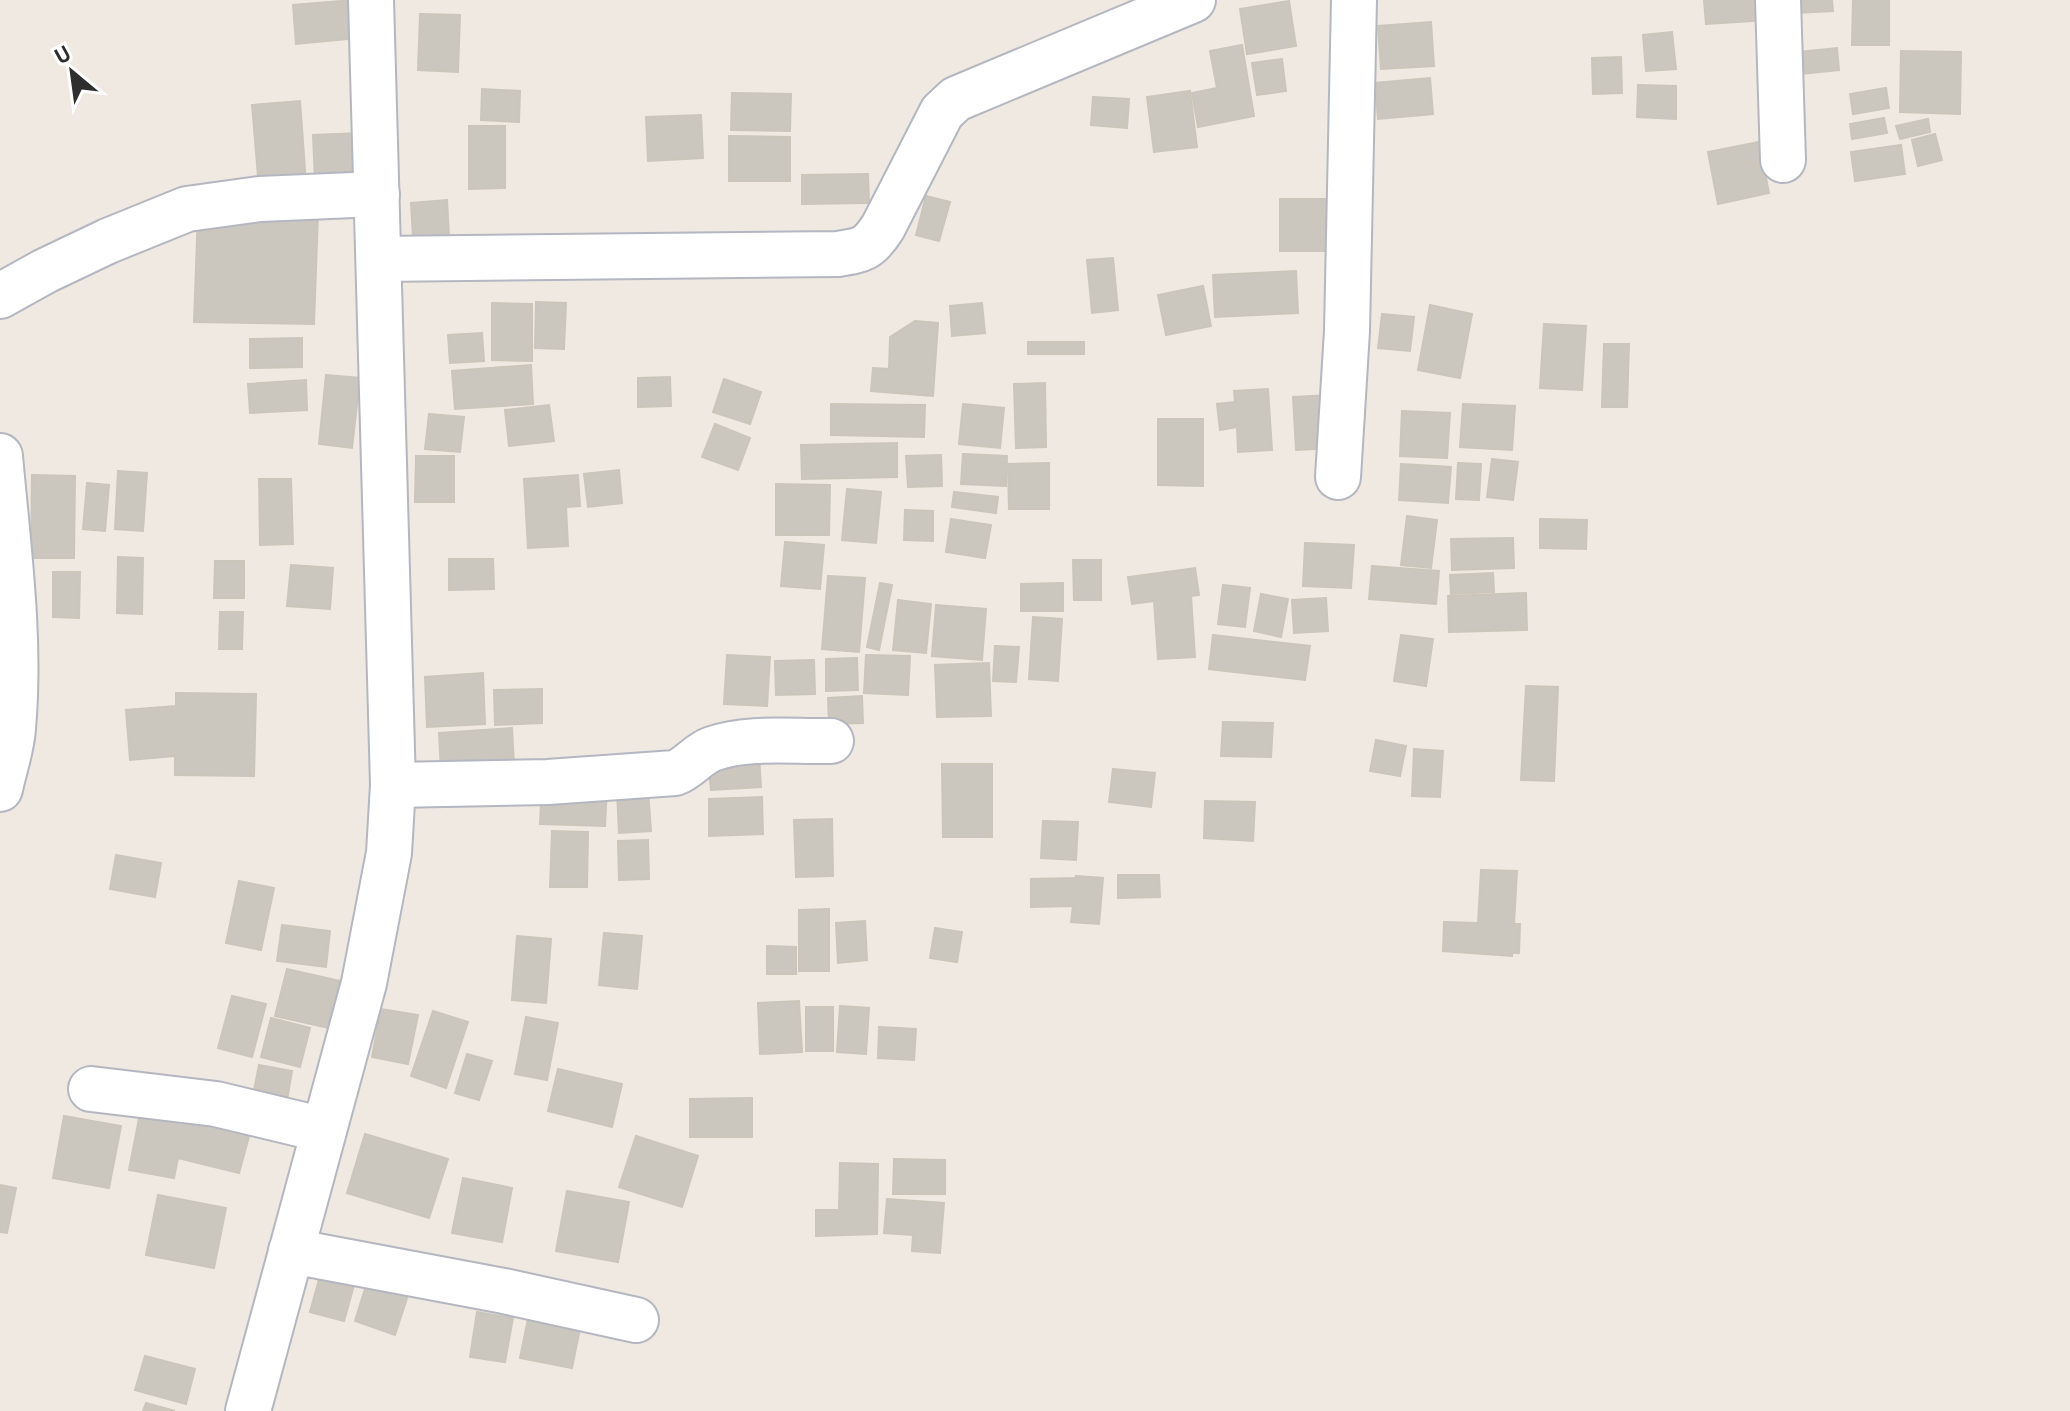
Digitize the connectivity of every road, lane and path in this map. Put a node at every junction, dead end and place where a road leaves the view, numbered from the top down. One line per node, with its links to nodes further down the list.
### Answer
1 (371, 0): 6 (street)
2 (1193, 0): 7 (street)
3 (1354, 0): 10 (street)
4 (1778, 0): 5 (street)
5 (1783, 160)
6 (377, 194): 7 (street); 8 (street)
7 (379, 259): 12 (street)
8 (0, 296)
9 (0, 456): 13 (street)
10 (1338, 477)
11 (831, 741): 12 (street)
12 (393, 785): 15 (street)
13 (0, 789)
14 (91, 1089): 15 (street)
15 (324, 1130): 16 (street)
16 (291, 1251): 17 (street); 18 (street)
17 (636, 1320)
18 (248, 1411)

